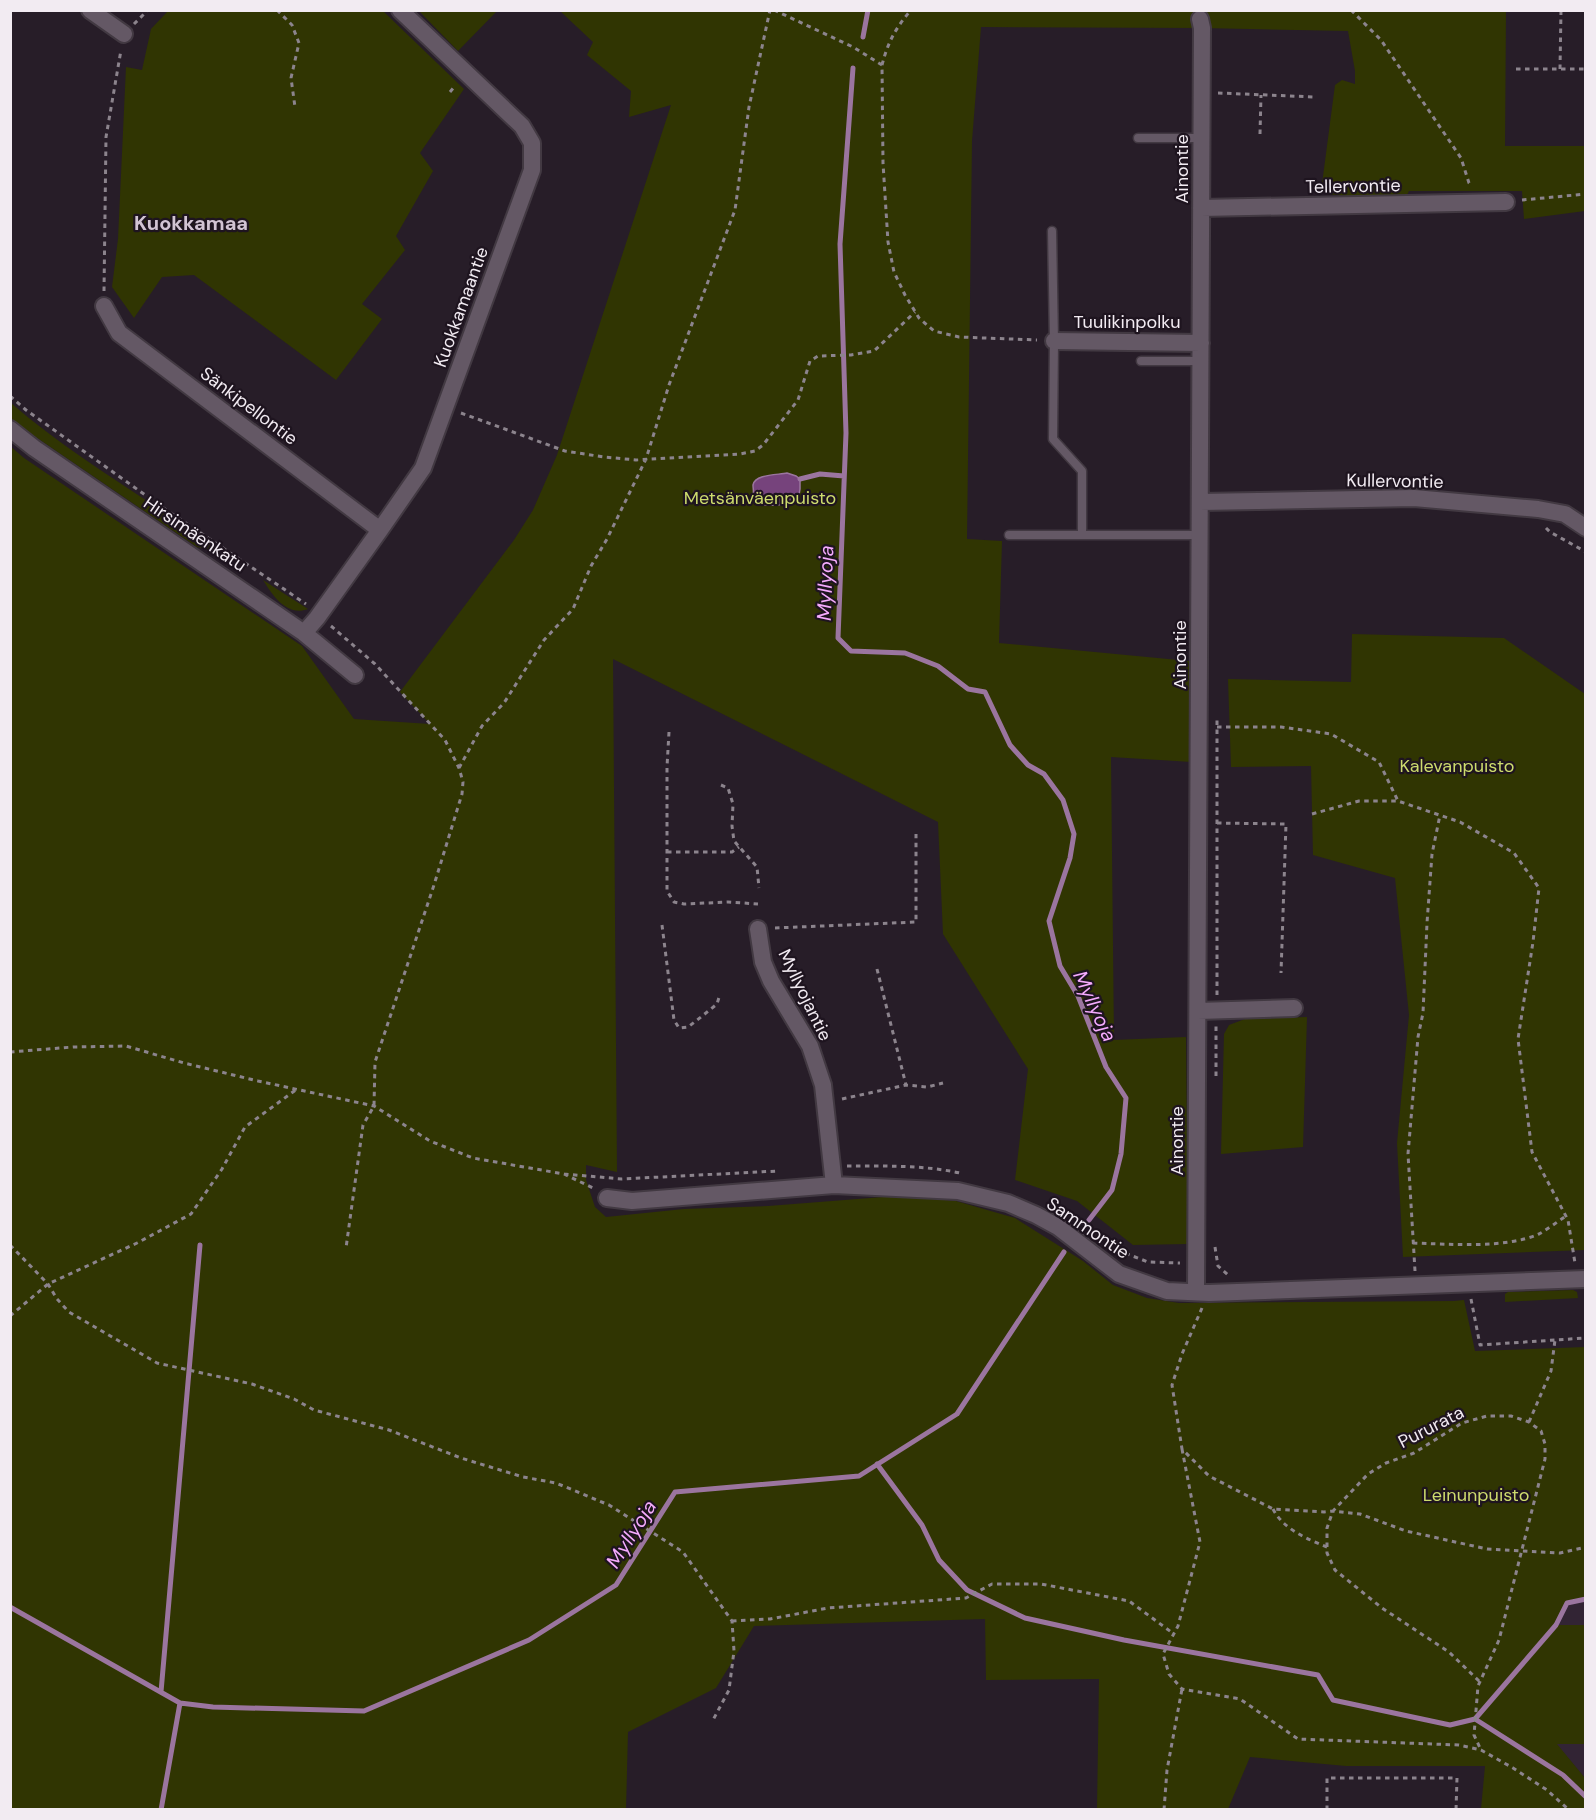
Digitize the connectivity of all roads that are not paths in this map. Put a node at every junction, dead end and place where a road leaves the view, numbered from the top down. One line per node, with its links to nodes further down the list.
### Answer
1 (90, 10): 4 (street)
2 (400, 10): 18 (street, Kuokkamaantie)
3 (1200, 19): 6 (street, Ainontie)
4 (124, 34)
5 (1138, 138): 6 (lane)
6 (1202, 138): 8 (street, Ainontie)
7 (1498, 202): 8 (street, Tellervontie)
8 (1201, 208): 12 (street, Ainontie)
9 (1052, 231): 11 (lane)
10 (104, 306): 18 (street, Sänkipellontie)
11 (1054, 341): 12 (street, Tuulikinpolku); 20 (lane)
12 (1201, 343): 13 (street, Ainontie)
13 (1201, 360): 14 (lane); 16 (street, Ainontie)
14 (1142, 361)
15 (10, 429): 22 (street, Hirsimäenkatu)
16 (1200, 502): 17 (street, Kullervontie); 21 (street, Ainontie)
17 (1586, 528)
18 (381, 530): 22 (street, Kuokkamaantie)
19 (1009, 535): 20 (lane)
20 (1082, 535): 21 (lane)
21 (1200, 535): 26 (street, Ainontie)
22 (304, 633): 23 (street, Hirsimäenkatu)
23 (355, 675)
24 (758, 929): 27 (street, Myllyojantie)
25 (1294, 1008): 26 (street)
26 (1198, 1011): 30 (street, Ainontie)
27 (834, 1185): 28 (street, Sammontie); 30 (street, Sammontie)
28 (607, 1198)
29 (1582, 1280): 30 (street, Sammontie)
30 (1203, 1292)

